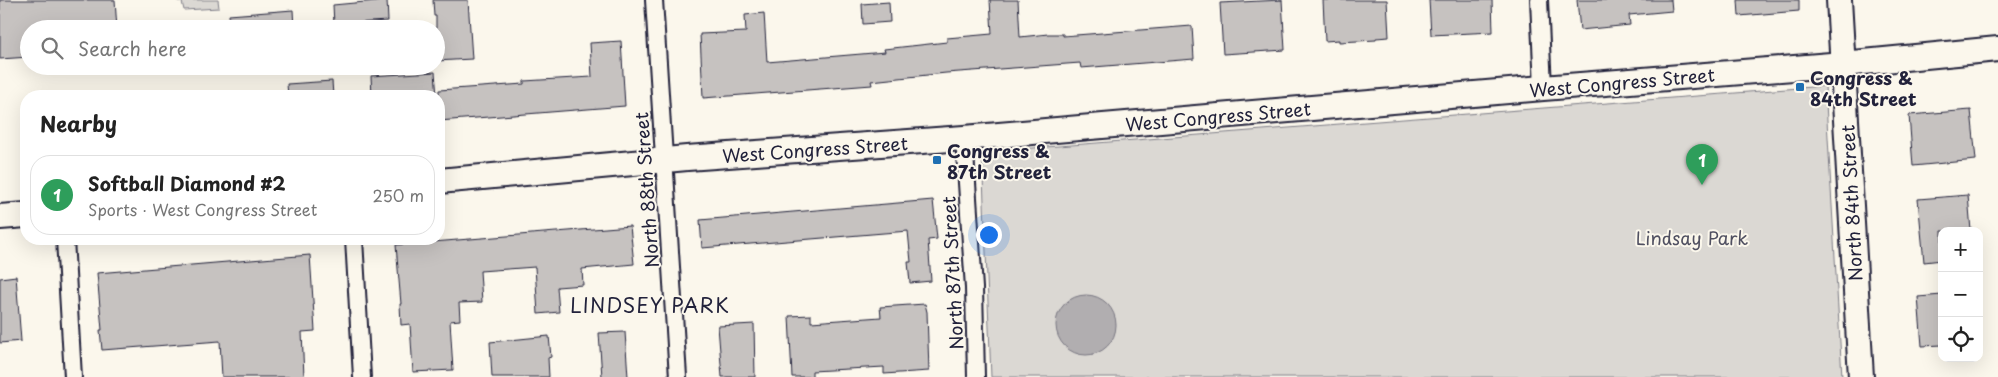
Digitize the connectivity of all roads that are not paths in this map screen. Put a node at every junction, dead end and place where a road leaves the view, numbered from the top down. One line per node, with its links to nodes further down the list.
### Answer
1 (654, 0): 8 (street, North 88th Street)
2 (1539, 0): 6 (street)
3 (1840, 0): 5 (street, North 84th Street)
4 (1998, 49): 5 (street, West Congress Street)
5 (1843, 64): 6 (street, West Congress Street); 18 (street, North 84th Street)
6 (1543, 88): 7 (street, West Congress Street)
7 (964, 138): 8 (street, West Congress Street); 17 (street, North 87th Street)
8 (664, 160): 9 (street, West Congress Street); 16 (street, North 88th Street)
9 (445, 180)
10 (20, 216): 11 (street)
11 (0, 218)
12 (65, 245): 14 (street)
13 (354, 245): 15 (street)
14 (73, 377)
15 (362, 377)
16 (678, 377)
17 (976, 377)
18 (1861, 377)

